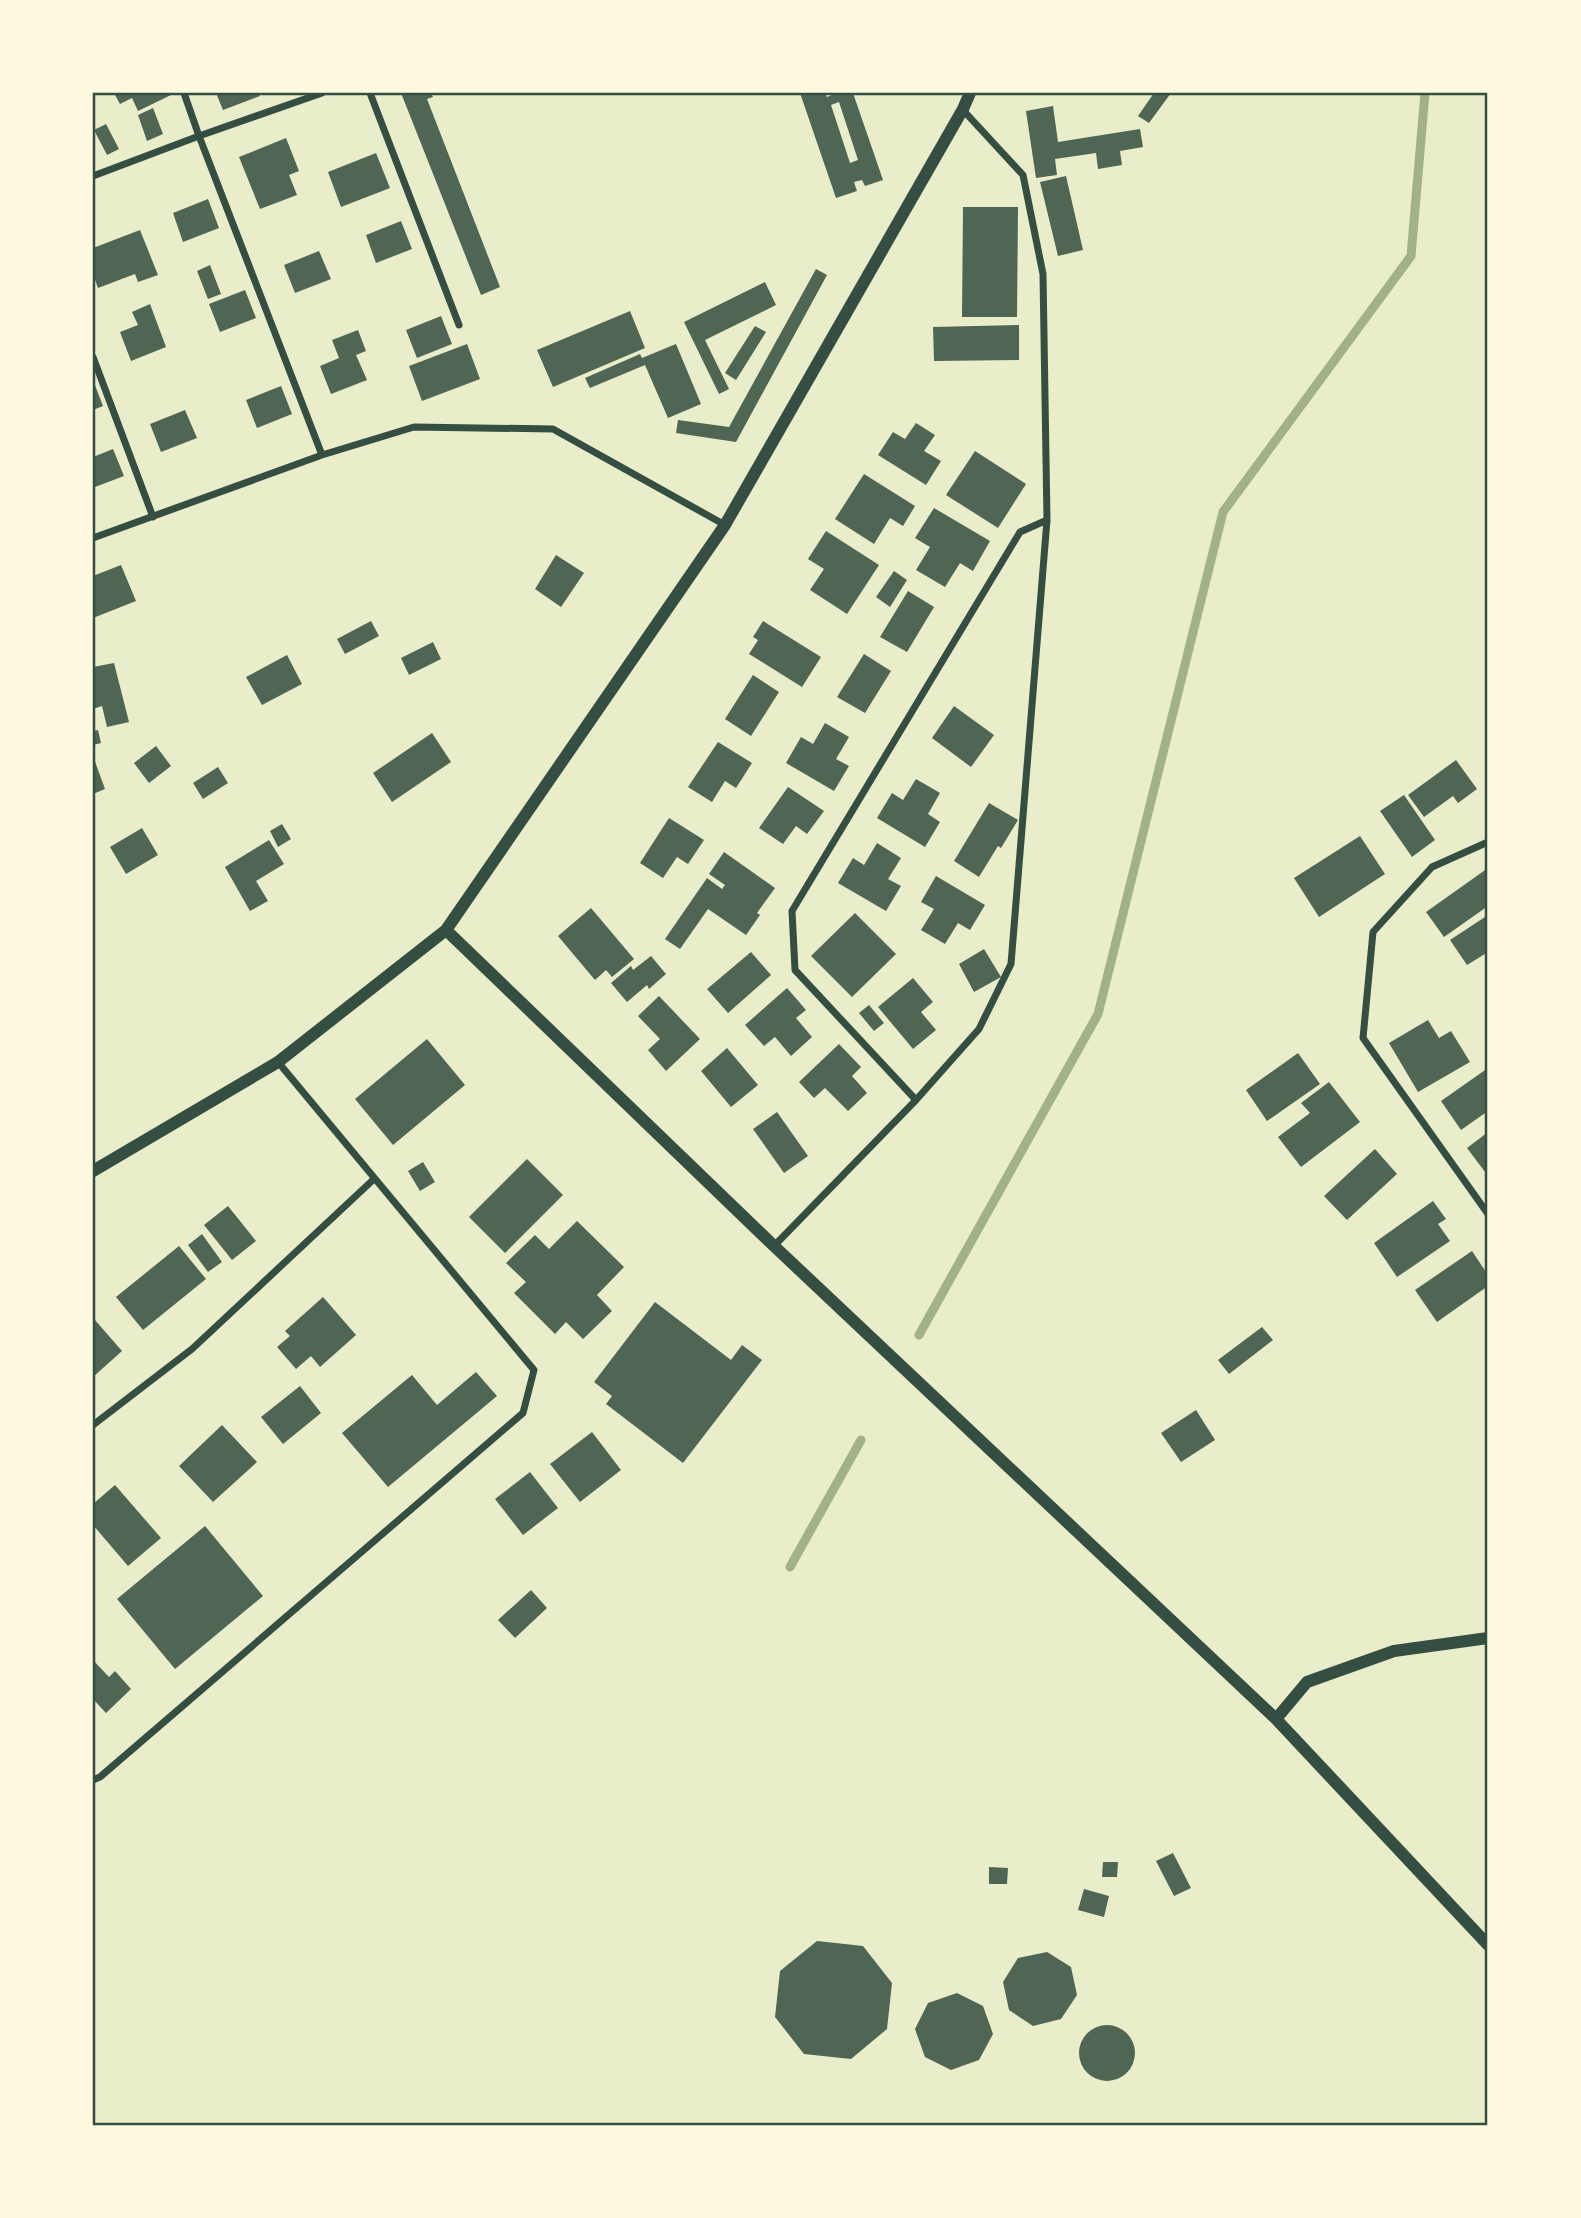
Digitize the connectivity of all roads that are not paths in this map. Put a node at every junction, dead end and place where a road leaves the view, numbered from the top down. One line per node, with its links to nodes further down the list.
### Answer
1 (184, 93): 6 (street)
2 (322, 93): 6 (street)
3 (370, 93): 8 (street)
4 (970, 93): 5 (street)
5 (962, 109): 12 (street); 13 (street)
6 (199, 136): 7 (street); 10 (street)
7 (93, 176)
8 (460, 325)
9 (93, 357): 11 (street)
10 (322, 455): 11 (street); 13 (street)
11 (153, 517): 14 (street)
12 (1047, 520): 18 (street); 18 (street)
13 (725, 525): 16 (street)
14 (93, 538)
15 (1488, 842): 21 (street)
16 (446, 930): 17 (street); 22 (street)
17 (278, 1062): 19 (street); 20 (street)
18 (916, 1100): 22 (street)
19 (93, 1171)
20 (374, 1179): 23 (street); 26 (street)
21 (1488, 1214)
22 (775, 1246): 25 (street)
23 (93, 1425)
24 (1488, 1638): 25 (street)
25 (1276, 1719): 27 (street)
26 (93, 1780)
27 (1488, 1945)

